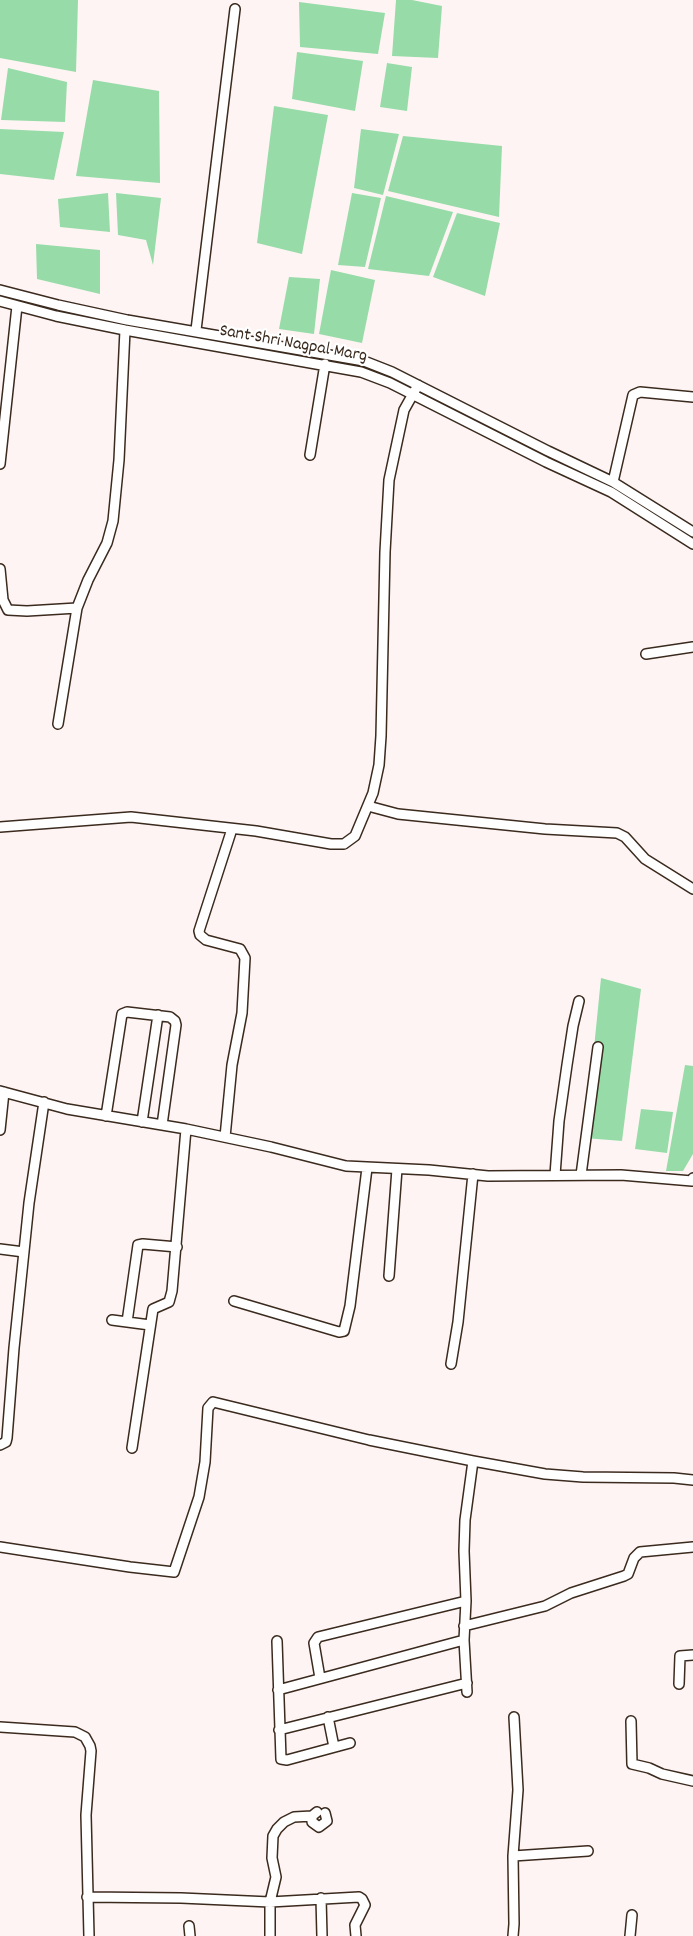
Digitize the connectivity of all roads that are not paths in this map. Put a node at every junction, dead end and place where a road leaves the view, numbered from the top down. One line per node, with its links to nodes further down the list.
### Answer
1 (236, 9): 6 (street)
2 (0, 290): 6 (street, Sant Shri Nagpal Marg)
3 (0, 301): 4 (street, Sant Shri Nagpal Marg)
4 (17, 306): 5 (street, Sant Shri Nagpal Marg); 13 (street)
5 (125, 330): 7 (street, Sant Shri Nagpal Marg); 18 (street)
6 (201, 331): 7 (street); 9 (street, Sant Shri Nagpal Marg)
7 (204, 345): 8 (street, Sant Shri Nagpal Marg)
8 (325, 364): 10 (street, Sant Shri Nagpal Marg); 12 (street)
9 (418, 385): 10 (street); 14 (street, Sant Shri Nagpal Marg)
10 (412, 394): 16 (street, Sant Shri Nagpal Marg); 22 (street)
11 (693, 397): 14 (street)
12 (310, 455)
13 (0, 464)
14 (613, 482): 15 (street, Sant Shri Nagpal Marg)
15 (693, 532)
16 (693, 544)
17 (0, 569): 18 (street)
18 (77, 608): 21 (street)
19 (693, 646): 20 (street)
20 (646, 654)
21 (58, 724)
22 (368, 806): 24 (street); 25 (street)
23 (0, 827): 24 (street)
24 (232, 829): 36 (street)
25 (693, 889)
26 (579, 1001): 40 (street)
27 (158, 1016): 31 (street); 32 (street); 33 (street)
28 (598, 1047): 41 (street)
29 (2, 1092): 30 (street); 35 (street)
30 (44, 1102): 31 (street); 45 (street)
31 (106, 1116): 32 (street)
32 (142, 1122): 33 (street)
33 (162, 1125): 34 (street)
34 (186, 1129): 36 (street); 43 (street)
35 (0, 1130)
36 (225, 1137): 37 (street)
37 (367, 1168): 38 (street); 47 (street)
38 (397, 1169): 39 (street); 46 (street)
39 (474, 1174): 40 (street); 51 (street)
40 (555, 1175): 41 (street)
41 (581, 1175): 42 (street)
42 (693, 1180)
43 (177, 1247): 49 (street); 50 (street)
44 (0, 1249): 45 (street)
45 (24, 1252): 52 (street)
46 (389, 1276)
47 (234, 1301)
48 (112, 1320): 49 (street)
49 (128, 1322): 50 (street)
50 (150, 1325): 53 (street)
51 (452, 1364)
52 (0, 1445)
53 (132, 1448)
54 (473, 1462): 55 (street); 56 (street); 58 (street)
55 (693, 1480)
56 (0, 1547)
57 (693, 1547): 59 (street)
58 (466, 1601): 59 (street); 63 (street)
59 (464, 1626): 60 (street)
60 (464, 1640): 63 (street); 66 (street)
61 (277, 1641): 65 (street)
62 (693, 1655): 64 (street)
63 (320, 1678): 65 (street)
64 (679, 1684)
65 (278, 1690): 70 (street)
66 (328, 1717): 70 (street); 72 (street)
67 (514, 1717): 76 (street)
68 (631, 1721): 73 (street)
69 (0, 1727): 77 (street)
70 (279, 1730): 72 (street)
71 (350, 1743): 72 (street)
72 (334, 1747)
73 (693, 1781)
74 (318, 1813): 79 (street)
75 (588, 1851): 76 (street)
76 (513, 1856): 87 (street)
77 (87, 1897): 79 (street); 82 (street)
78 (322, 1898): 79 (street); 85 (street); 86 (street)
79 (270, 1902): 84 (street)
80 (632, 1915): 88 (street)
81 (189, 1926): 83 (street)
82 (89, 1936)
83 (190, 1936)
84 (270, 1936)
85 (322, 1936)
86 (356, 1936)
87 (513, 1936)
88 (630, 1936)

